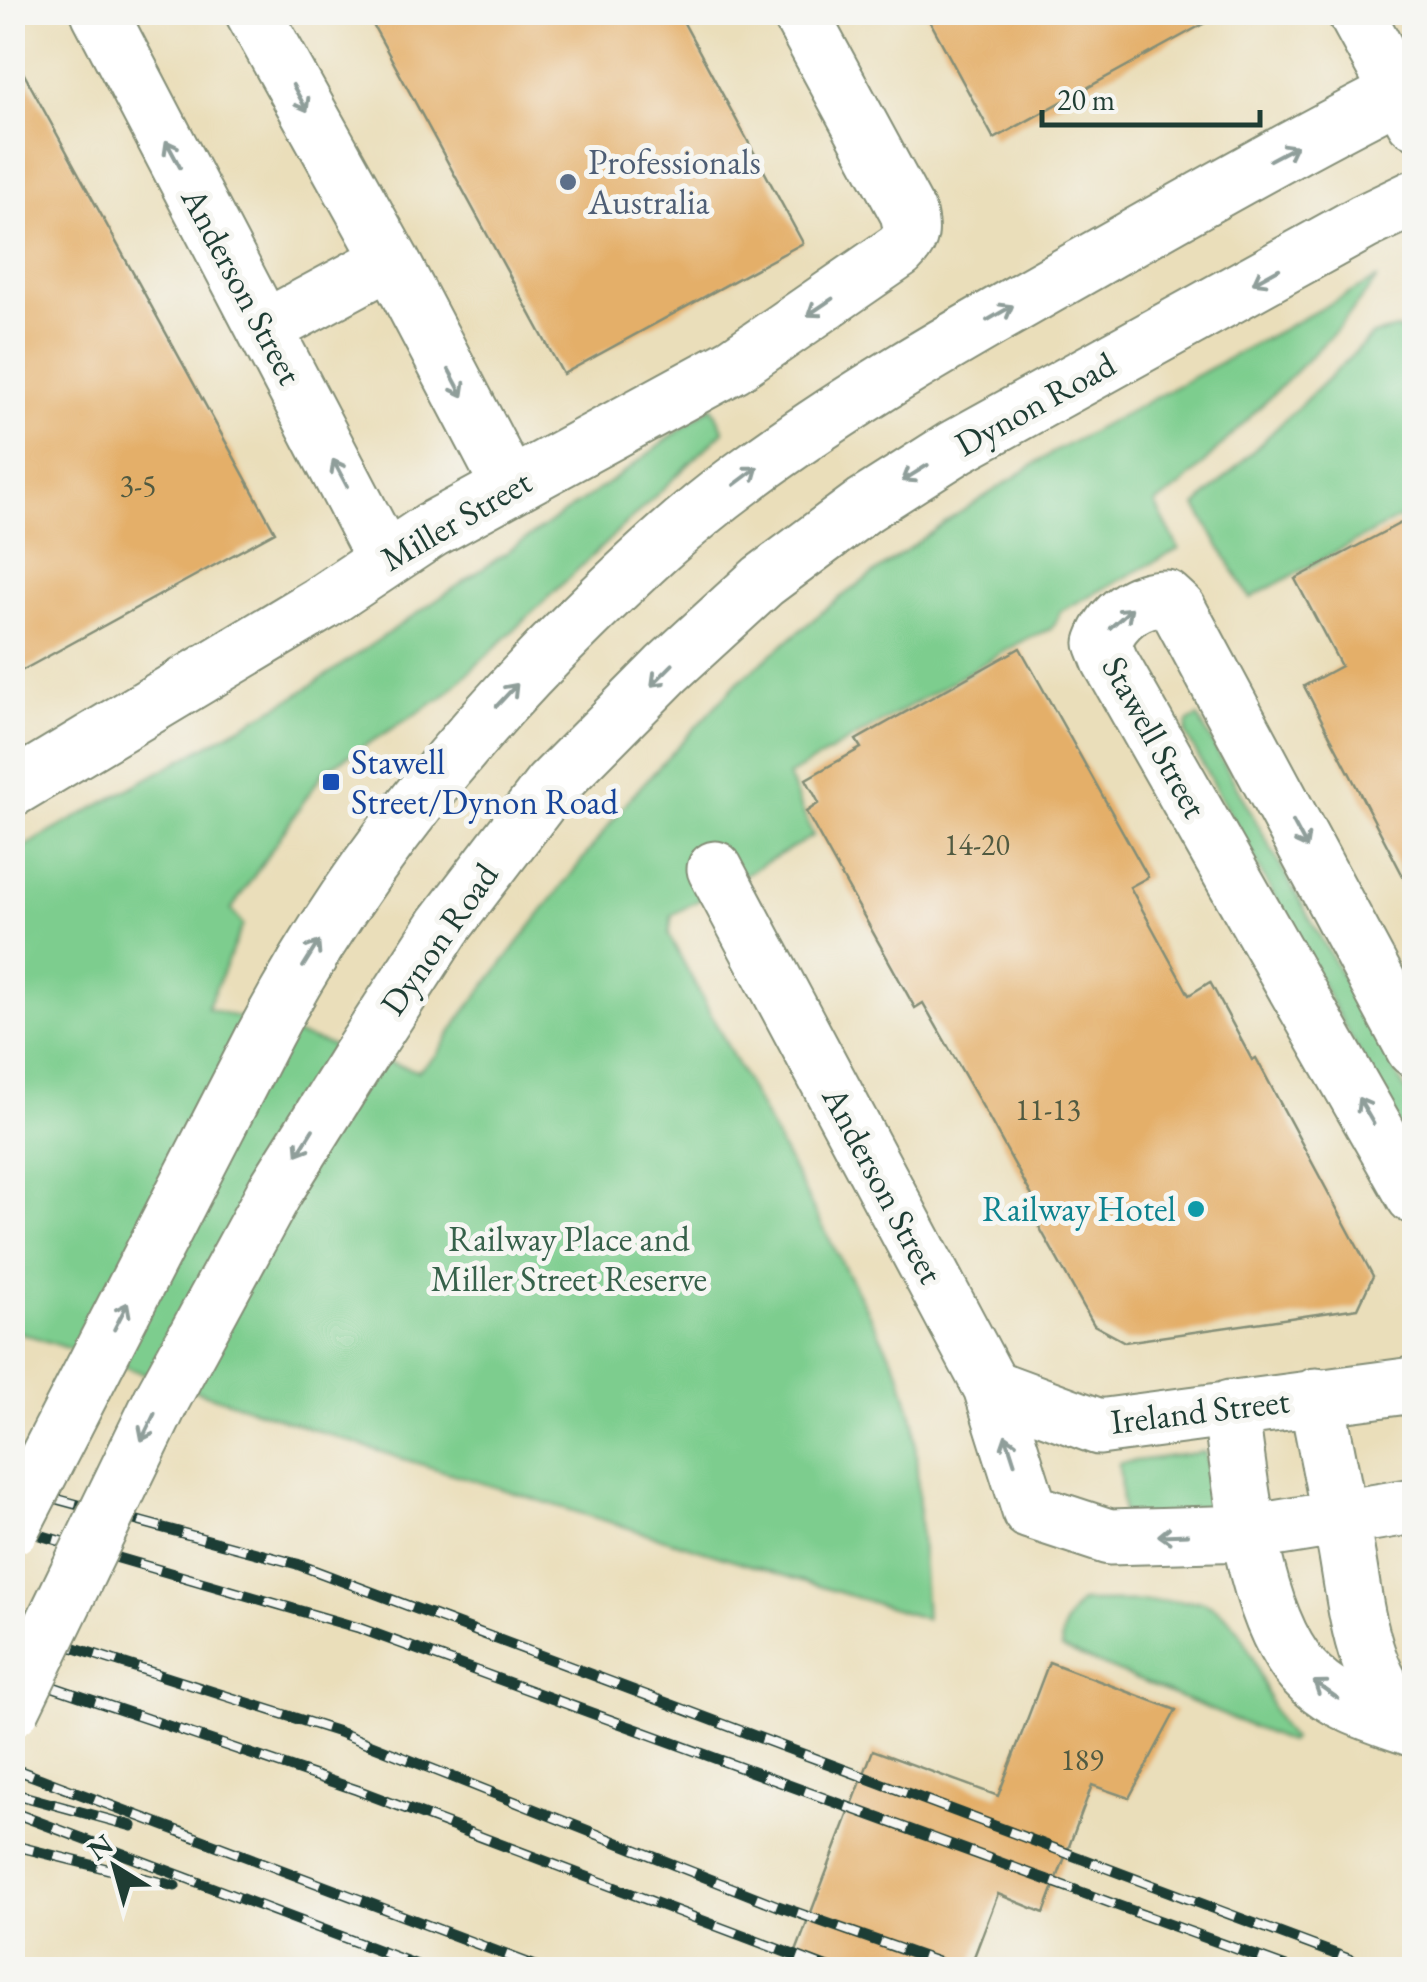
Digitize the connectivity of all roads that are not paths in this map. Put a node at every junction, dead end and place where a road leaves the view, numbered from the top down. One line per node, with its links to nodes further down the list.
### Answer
1 (98, 12): 8 (street, Anderson Street, one-way to 1)
2 (253, 12): 7 (street, one-way to 7)
3 (799, 12): 9 (street, Miller Street, one-way to 9)
4 (1355, 12): 5 (street)
5 (1410, 99): 21 (street, one-way to 5, bridge)
6 (1414, 198): 23 (street, Dynon Road, one-way to 23, bridge)
7 (391, 260): 8 (street); 9 (street, one-way to 9)
8 (265, 328): 10 (street, Anderson Street, one-way to 8)
9 (510, 486): 10 (street, Miller Street)
10 (385, 560): 11 (street, Miller Street)
11 (12, 788)
12 (715, 868): 16 (street, Anderson Street)
13 (1414, 1049): 14 (street, Stawell Street, one-way to 13)
14 (1414, 1196)
15 (1414, 1385): 17 (street, Ireland Street)
16 (991, 1388): 18 (street, Ireland Street); 22 (street, Anderson Street, one-way to 16)
17 (1316, 1396): 18 (street, Ireland Street); 20 (street)
18 (1230, 1408): 22 (street)
19 (1414, 1506): 20 (street)
20 (1340, 1519): 22 (street); 24 (street)
21 (12, 1528)
22 (1249, 1533): 24 (street, one-way to 22)
23 (12, 1709)
24 (1414, 1727)

